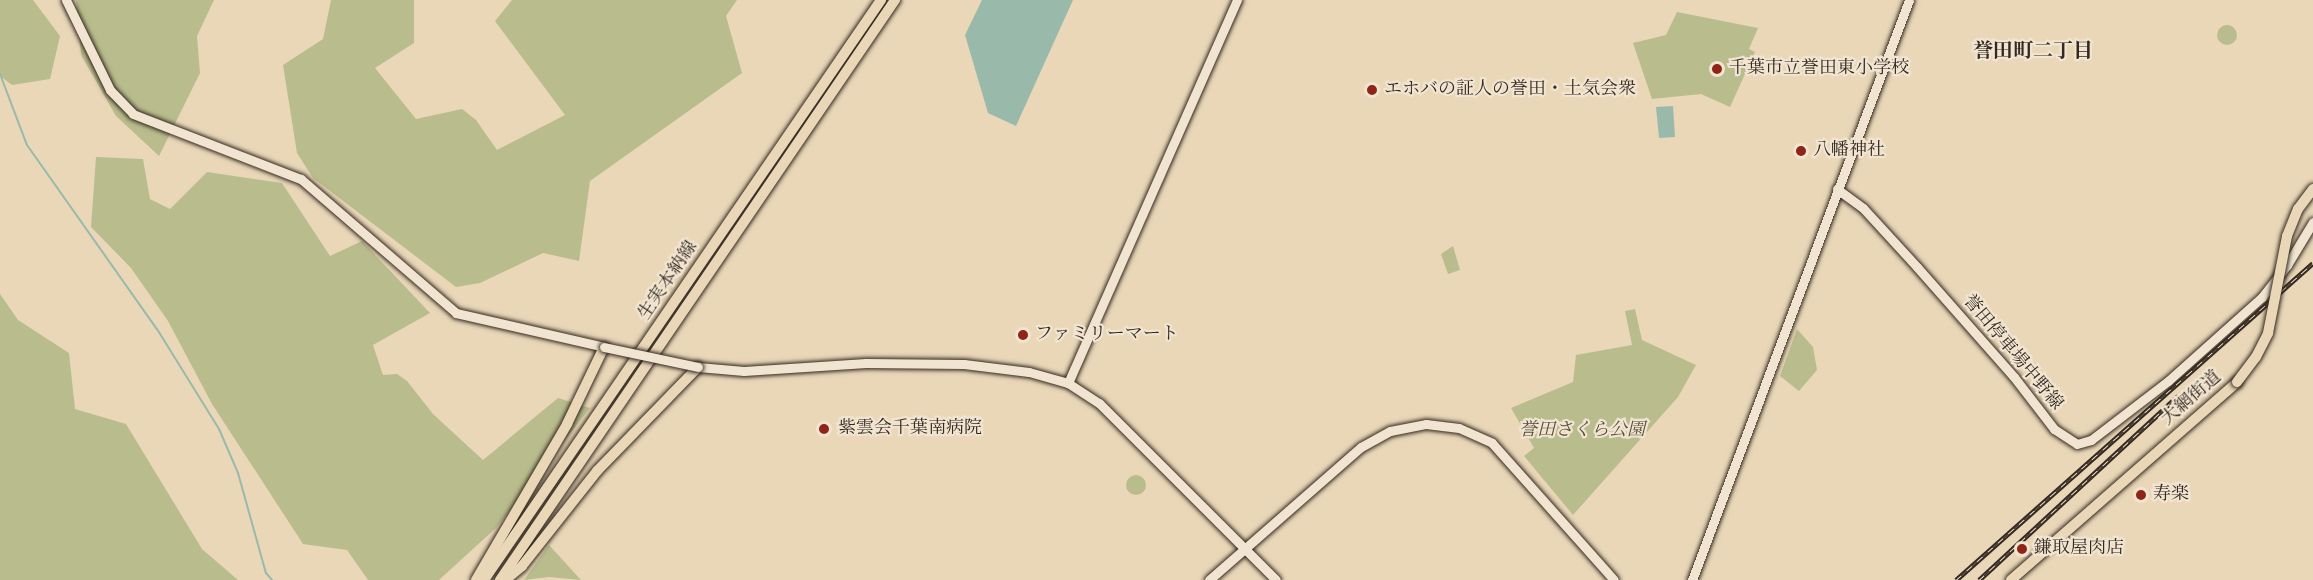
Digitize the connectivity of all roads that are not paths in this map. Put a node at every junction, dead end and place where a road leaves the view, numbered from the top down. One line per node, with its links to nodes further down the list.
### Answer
1 (66, 0): 9 (street)
2 (880, 0): 14 (main road, 生実本納線)
3 (895, 0): 15 (main road, 生実本納線)
4 (1238, 0): 11 (street)
5 (1909, 0): 6 (street)
6 (1837, 189): 8 (street, 誉田停車場中野線); 20 (street)
7 (2313, 189): 21 (main road, 大網街道, bridge)
8 (2313, 222)
9 (604, 347): 10 (street, bridge); 13 (main road)
10 (698, 367): 11 (street); 16 (main road)
11 (1068, 383): 12 (street)
12 (1245, 548): 17 (street); 18 (street); 19 (street)
13 (476, 580)
14 (484, 580)
15 (500, 580)
16 (505, 580)
17 (1209, 580)
18 (1276, 580)
19 (1614, 580)
20 (1692, 580)
21 (2011, 580)

